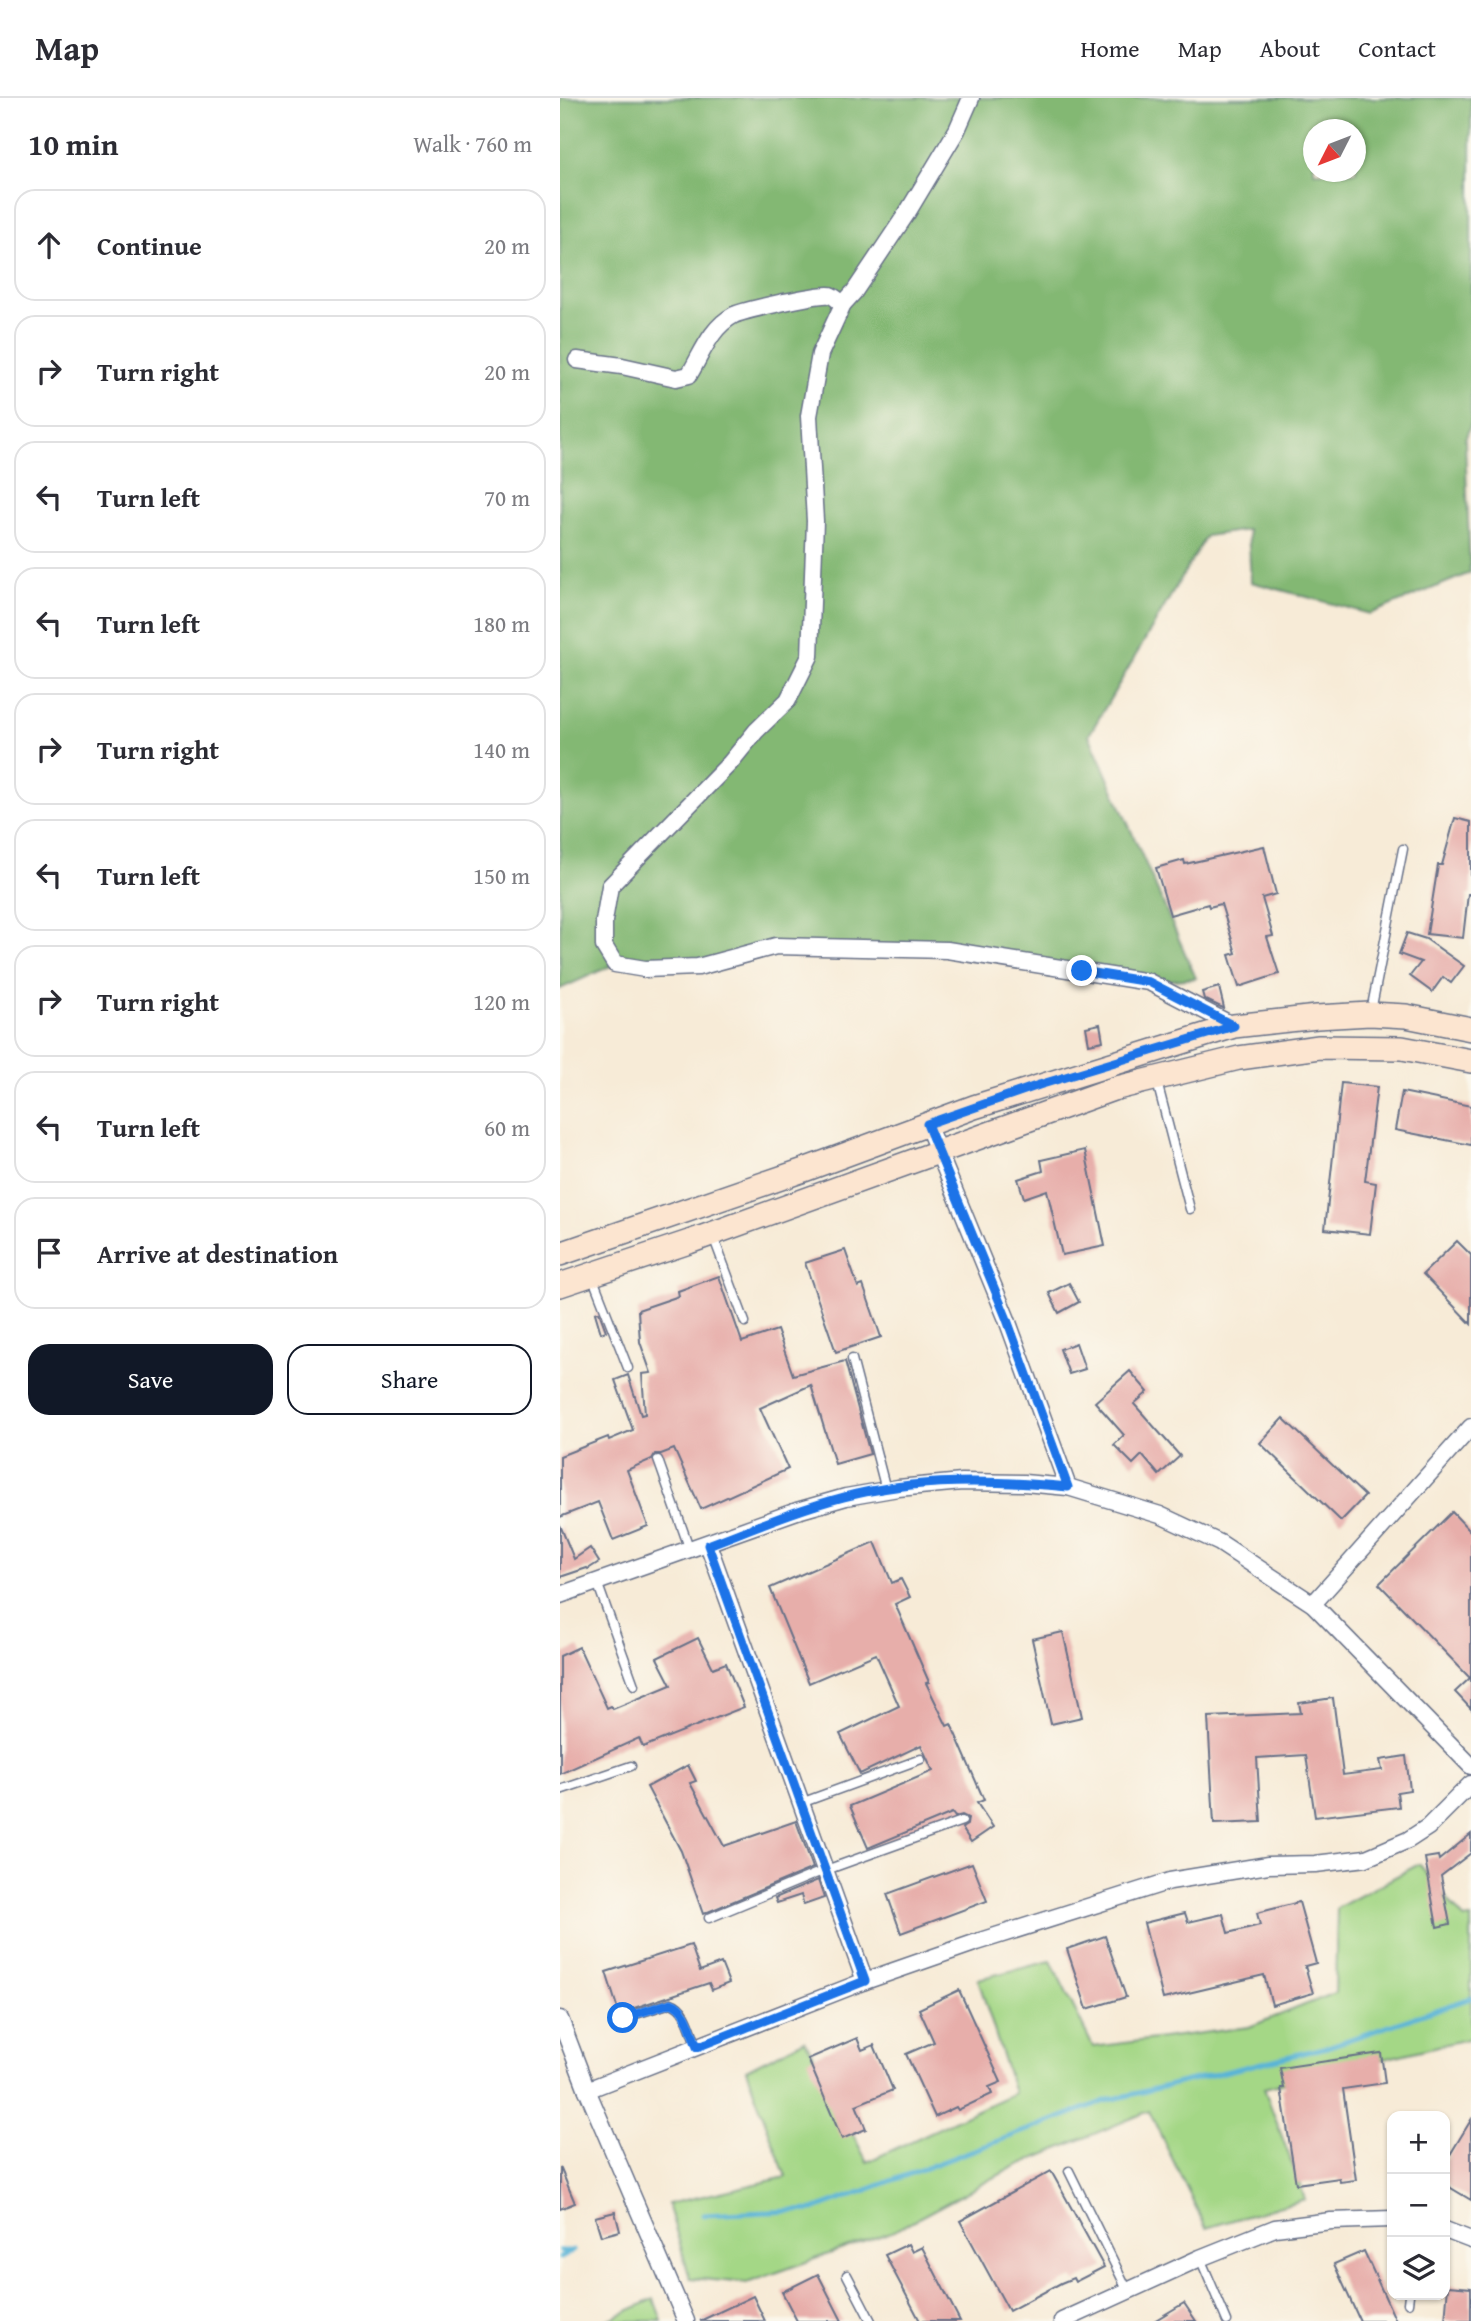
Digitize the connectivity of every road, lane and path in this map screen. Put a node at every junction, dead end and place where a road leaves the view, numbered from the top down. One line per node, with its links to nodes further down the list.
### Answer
1 (971, 98): 2 (street)
2 (843, 304): 3 (street); 6 (street)
3 (577, 360)
4 (1403, 849): 5 (lane)
5 (1370, 1014): 6 (street); 7 (street)
6 (1234, 1026): 10 (street)
7 (1471, 1029)
8 (1471, 1061): 9 (street)
9 (1156, 1079): 11 (street); 12 (lane)
10 (927, 1124): 11 (street); 14 (street)
11 (939, 1153): 13 (street); 22 (street)
12 (1190, 1209)
13 (712, 1234): 15 (street); 17 (lane)
14 (560, 1254)
15 (591, 1275): 16 (street); 19 (lane)
16 (560, 1285)
17 (745, 1322)
18 (852, 1359): 23 (lane)
19 (628, 1368)
20 (1471, 1427): 28 (street)
21 (658, 1460): 25 (lane)
22 (1068, 1487): 23 (street); 28 (street)
23 (886, 1490): 24 (street)
24 (708, 1545): 25 (street); 35 (street)
25 (690, 1550): 26 (street)
26 (597, 1582): 27 (street); 29 (lane)
27 (560, 1595)
28 (1313, 1604): 32 (street)
29 (634, 1685)
30 (921, 1759): 35 (lane)
31 (631, 1766): 34 (lane)
32 (1471, 1766)
33 (1471, 1784): 39 (street)
34 (560, 1790)
35 (801, 1803): 37 (street)
36 (962, 1821): 37 (lane)
37 (826, 1870): 38 (lane); 39 (street)
38 (709, 1918)
39 (865, 1981): 42 (street)
40 (623, 2018): 42 (lane)
41 (560, 2019): 43 (street)
42 (697, 2047): 43 (street)
43 (587, 2090): 52 (street)
44 (1069, 2171): 50 (lane)
45 (1387, 2218): 48 (street)
46 (1450, 2232): 47 (street)
47 (1471, 2240)
48 (1200, 2258): 50 (street); 55 (lane)
49 (847, 2275): 53 (lane)
50 (1128, 2291): 51 (street)
51 (1091, 2315): 54 (street)
52 (686, 2321)
53 (871, 2321)
54 (1062, 2321)
55 (1227, 2321)

